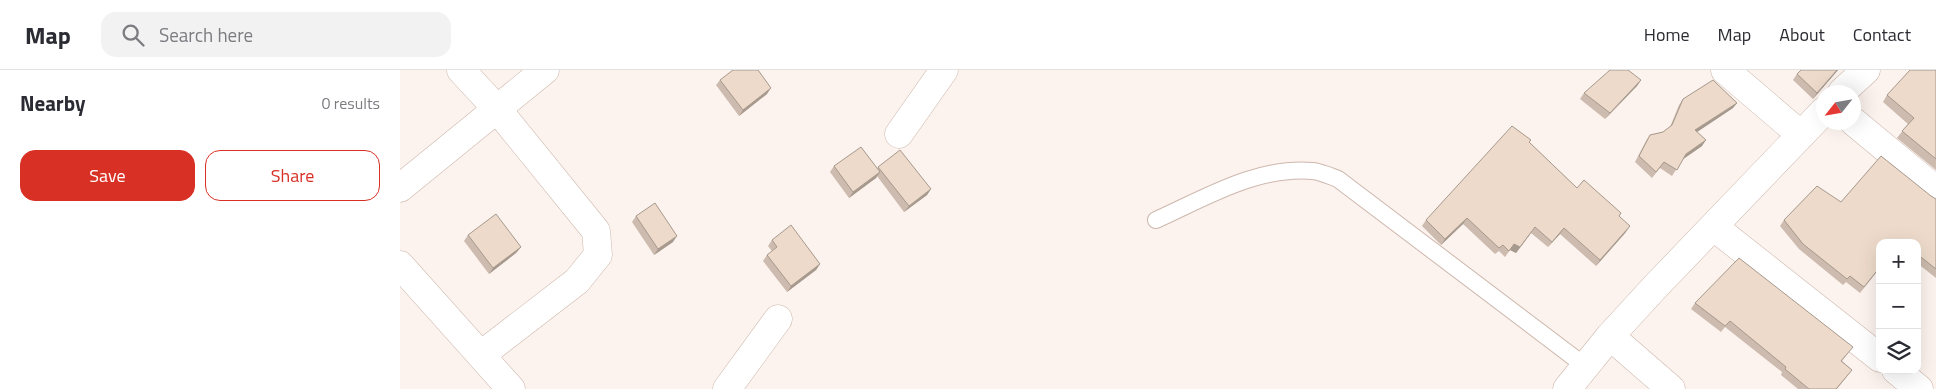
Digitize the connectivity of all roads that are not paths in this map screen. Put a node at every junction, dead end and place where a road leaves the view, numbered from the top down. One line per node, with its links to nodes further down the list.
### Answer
1 (461, 70): 7 (street)
2 (545, 70): 7 (street)
3 (944, 70): 10 (street)
4 (1725, 70): 11 (street)
5 (1866, 70): 6 (street)
6 (1850, 85)
7 (497, 109): 12 (street); 19 (street)
8 (1816, 119): 11 (street)
9 (1861, 128): 13 (street)
10 (899, 134)
11 (1801, 135): 15 (street)
12 (400, 188)
13 (1936, 190)
14 (1156, 220): 21 (lane)
15 (1714, 226): 18 (street); 20 (street)
16 (400, 265): 19 (street)
17 (778, 319): 24 (street)
18 (1610, 336): 21 (street); 26 (street)
19 (481, 355): 23 (street)
20 (1876, 355)
21 (1585, 366): 25 (street)
22 (1901, 374): 27 (street)
23 (511, 389)
24 (727, 389)
25 (1567, 389)
26 (1671, 389)
27 (1919, 389)

